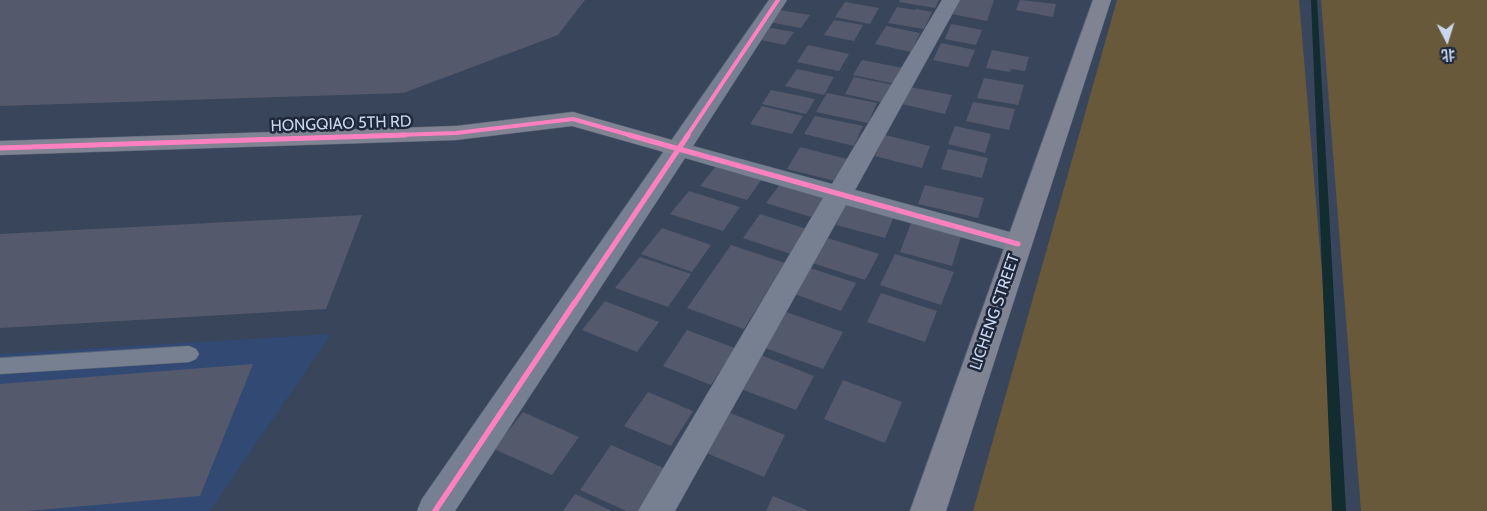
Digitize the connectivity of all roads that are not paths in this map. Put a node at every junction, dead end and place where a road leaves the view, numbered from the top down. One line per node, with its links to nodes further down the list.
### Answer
1 (778, 0): 5 (street)
2 (950, 0): 6 (street)
3 (1102, 0): 7 (street, LICHENG STREET)
4 (0, 148): 5 (street, HONGQIAO 5TH RD)
5 (678, 149): 6 (street); 10 (street)
6 (839, 194): 7 (street); 11 (street)
7 (1018, 244): 12 (street, LICHENG STREET)
8 (189, 354): 9 (lane)
9 (0, 366)
10 (435, 511)
11 (656, 511)
12 (928, 511)

